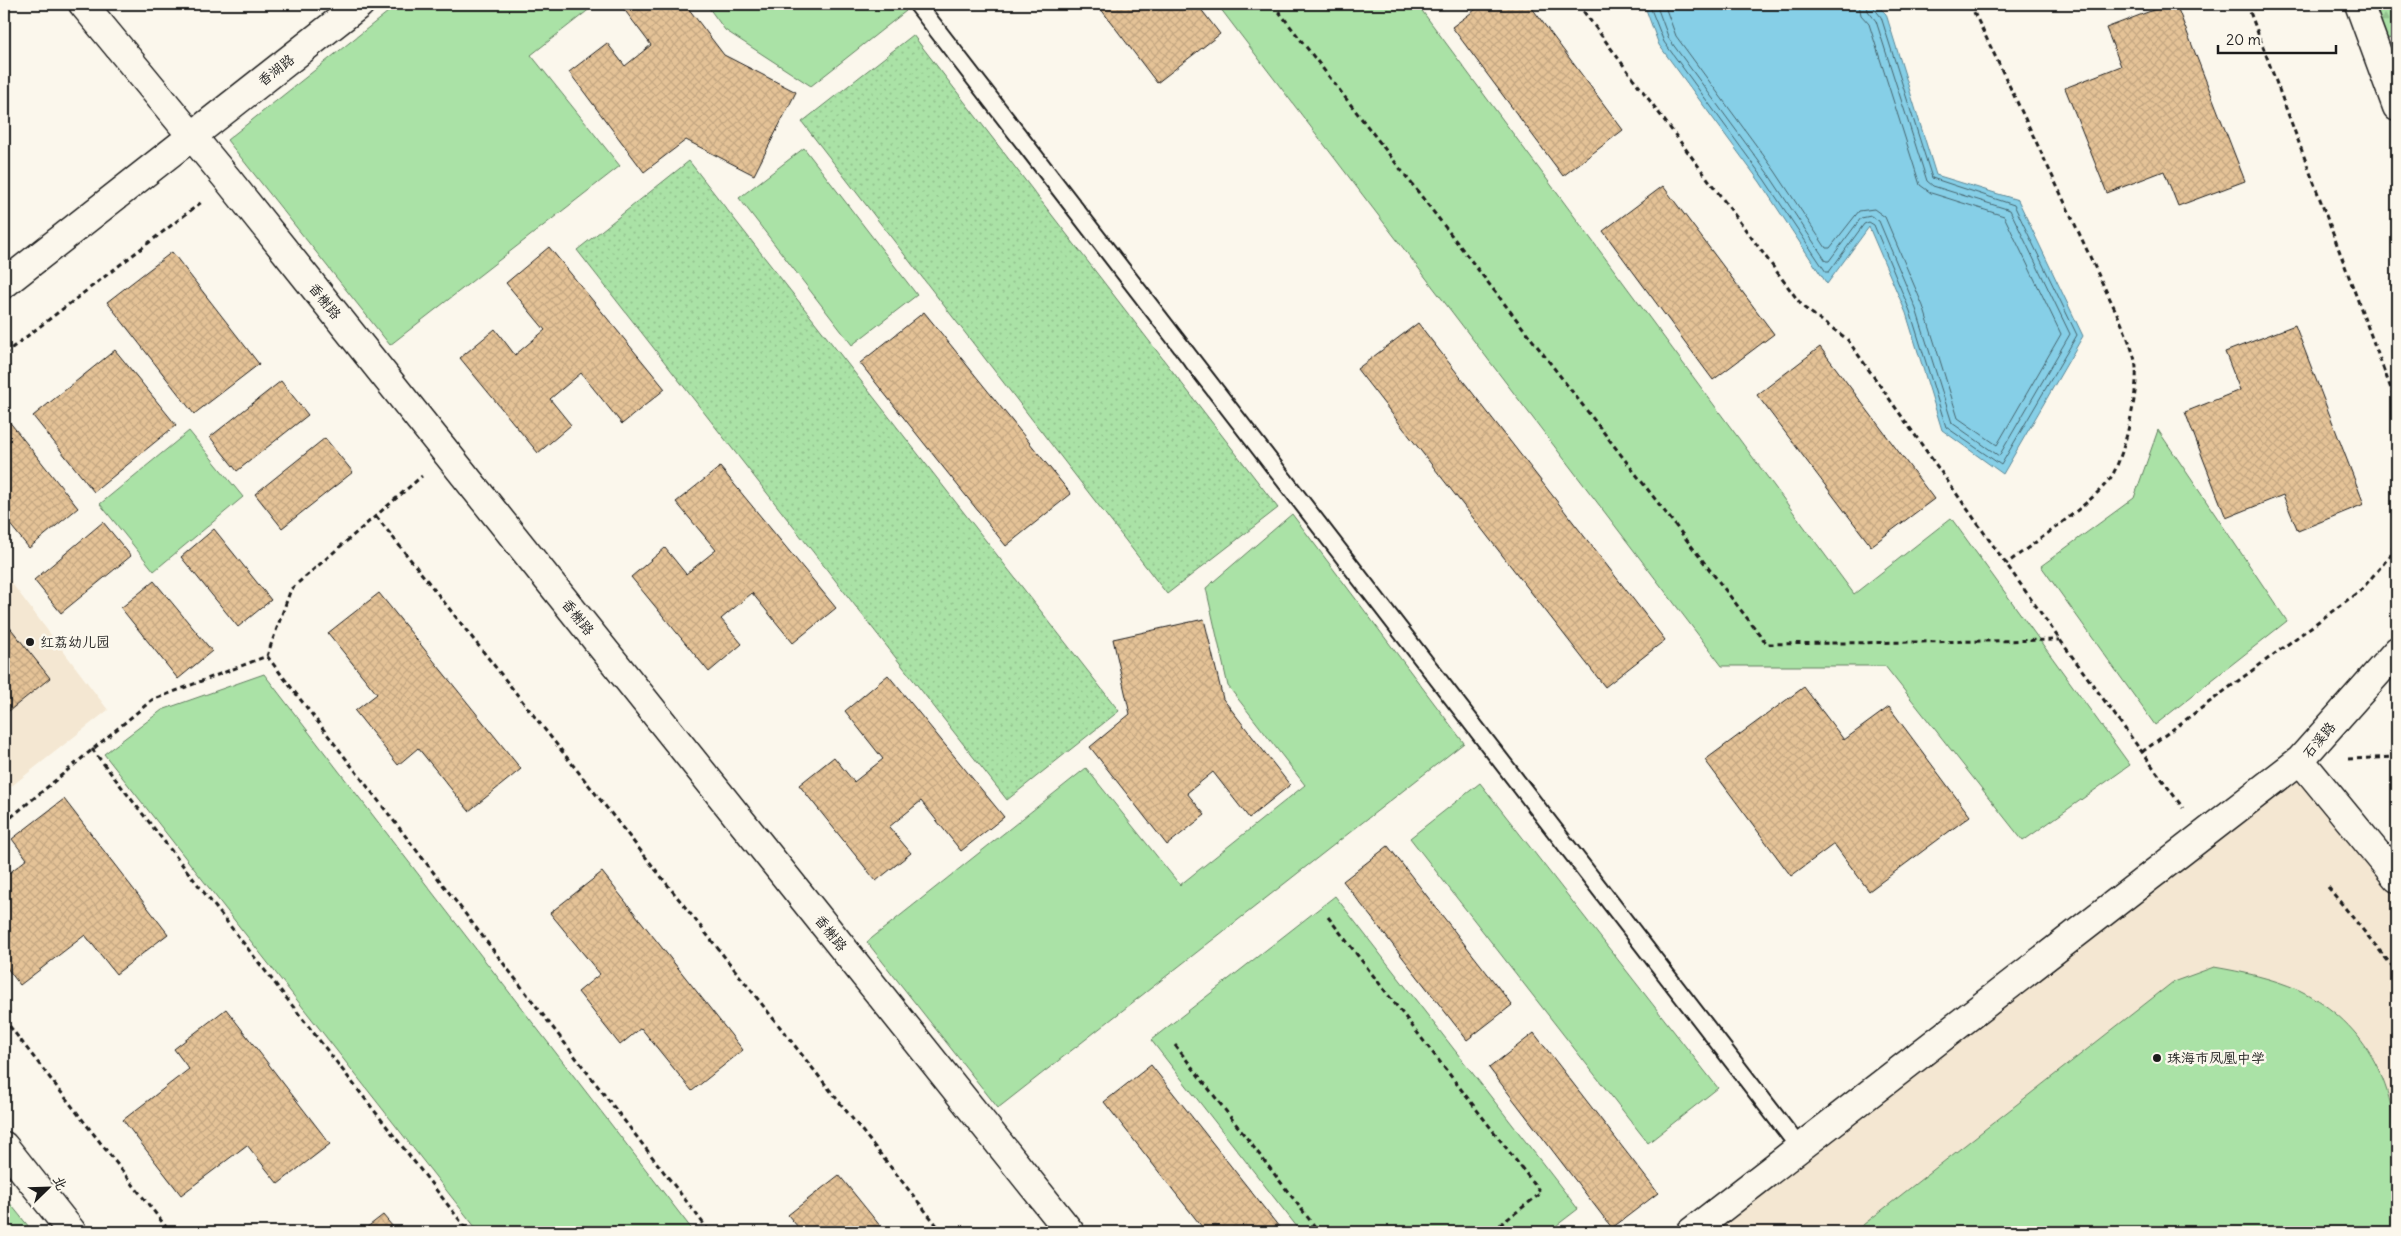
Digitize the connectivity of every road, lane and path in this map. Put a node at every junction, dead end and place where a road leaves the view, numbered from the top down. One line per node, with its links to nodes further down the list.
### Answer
1 (83, 4): 10 (street, 香榭路)
2 (360, 4): 10 (street, 香湖路)
3 (917, 4): 34 (lane)
4 (1273, 4): 19 (path)
5 (1578, 4): 18 (path)
6 (1970, 4): 18 (path)
7 (2247, 4): 14 (path)
8 (2359, 4): 9 (street)
9 (2397, 107)
10 (192, 136): 11 (street, 香榭路); 12 (street, 香湖路)
11 (229, 181): 13 (path); 15 (street, 香榭路)
12 (4, 284)
13 (4, 354)
14 (2397, 405)
15 (448, 454): 16 (path); 40 (street, 香榭路)
16 (376, 516): 21 (path); 39 (path)
17 (2397, 537): 23 (path)
18 (2006, 564): 19 (path)
19 (2060, 640): 23 (path)
20 (2397, 651): 24 (street, 石溪路)
21 (267, 656): 22 (path); 38 (path)
22 (92, 749): 25 (path); 37 (path)
23 (2142, 752): 26 (path)
24 (2300, 760): 26 (street); 27 (street, 石溪路)
25 (4, 823)
26 (2202, 835): 34 (street)
27 (2397, 878)
28 (2328, 887): 30 (path)
29 (1328, 917): 42 (path)
30 (2397, 972)
31 (4, 1019): 36 (path)
32 (1175, 1045): 41 (path)
33 (4, 1146): 35 (street)
34 (1799, 1147): 43 (street)
35 (72, 1232)
36 (170, 1232)
37 (469, 1232)
38 (710, 1232)
39 (942, 1232)
40 (1070, 1232)
41 (1319, 1232)
42 (1492, 1232)
43 (1691, 1232)

